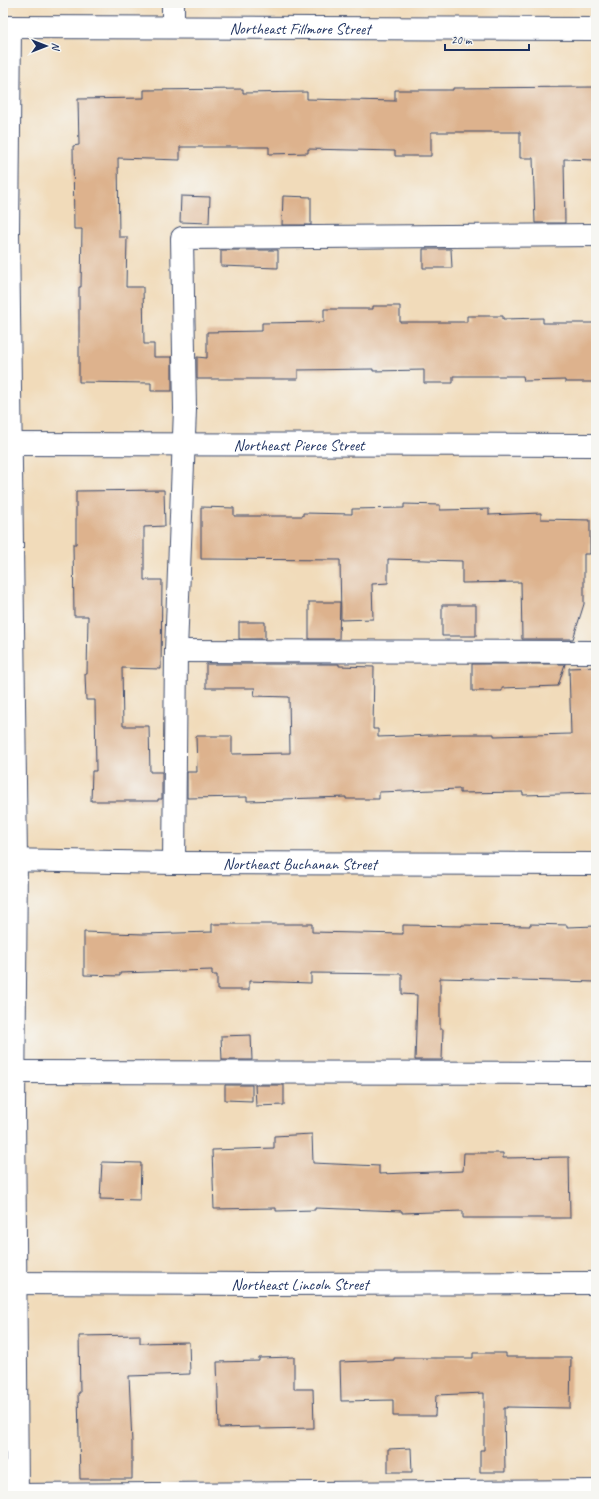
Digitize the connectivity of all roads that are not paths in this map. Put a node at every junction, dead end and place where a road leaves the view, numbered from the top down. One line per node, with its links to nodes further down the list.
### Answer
1 (173, 3): 3 (street)
2 (7, 27): 3 (street, Northeast Fillmore Street); 5 (street)
3 (173, 27): 4 (street, Northeast Fillmore Street)
4 (596, 29)
5 (5, 232): 7 (street)
6 (596, 236): 8 (street)
7 (6, 444): 8 (street, Northeast Pierce Street); 12 (street)
8 (183, 444): 9 (street, Northeast Pierce Street); 10 (street)
9 (596, 444)
10 (176, 651): 11 (street); 13 (street)
11 (596, 652)
12 (10, 860): 13 (street, Northeast Buchanan Street); 15 (street)
13 (174, 863): 14 (street, Northeast Buchanan Street)
14 (596, 864)
15 (14, 1072): 16 (street); 17 (street)
16 (596, 1072)
17 (9, 1283): 18 (street, Northeast Lincoln Street); 20 (street)
18 (596, 1283)
19 (596, 1491): 20 (street)
20 (17, 1495)

